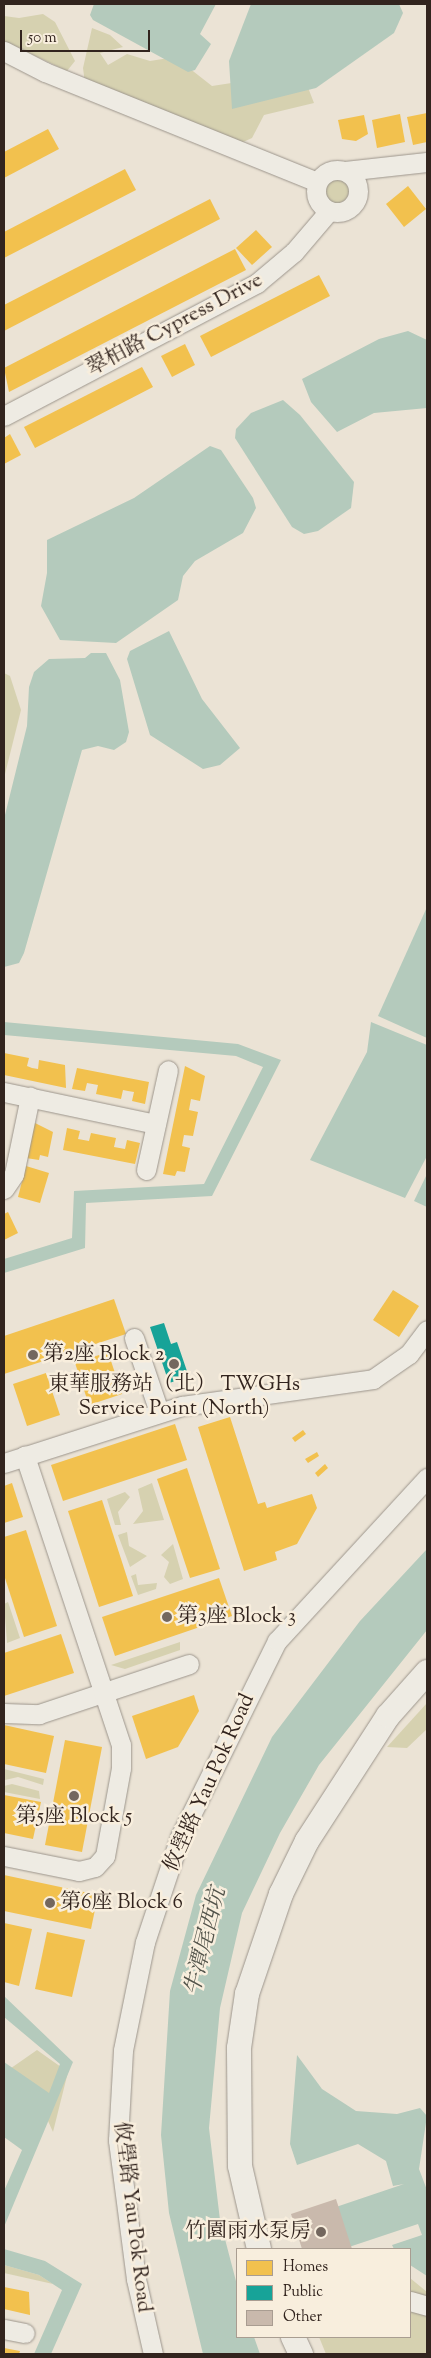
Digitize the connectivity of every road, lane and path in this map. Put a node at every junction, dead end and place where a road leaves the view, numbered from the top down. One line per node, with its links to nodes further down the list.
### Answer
1 (4, 51): 5 (street)
2 (427, 162): 3 (street)
3 (395, 168): 4 (street); 6 (street)
4 (345, 171): 5 (street); 6 (street)
5 (317, 182): 7 (street)
6 (359, 190): 7 (street)
7 (329, 211): 8 (street, 翠柏路 Cypress Drive)
8 (4, 416)
9 (168, 1070): 12 (street)
10 (4, 1092): 11 (street)
11 (30, 1097): 12 (street); 14 (street)
12 (156, 1124): 13 (street)
13 (146, 1170)
14 (4, 1189)
15 (427, 1330): 17 (street)
16 (134, 1338): 17 (street)
17 (159, 1412): 18 (street)
18 (25, 1456): 19 (street); 23 (street)
19 (4, 1462)
20 (427, 1478): 32 (street, 攸壆路 Yau Pok Road)
21 (190, 1664): 23 (street)
22 (427, 1672): 26 (street)
23 (103, 1692): 24 (street); 25 (street)
24 (4, 1713)
25 (4, 1856)
26 (259, 2248)
27 (411, 2301): 28 (street)
28 (427, 2306)
29 (4, 2329): 30 (street)
30 (25, 2333)
31 (293, 2338): 33 (street)
32 (153, 2354)
33 (301, 2354)

